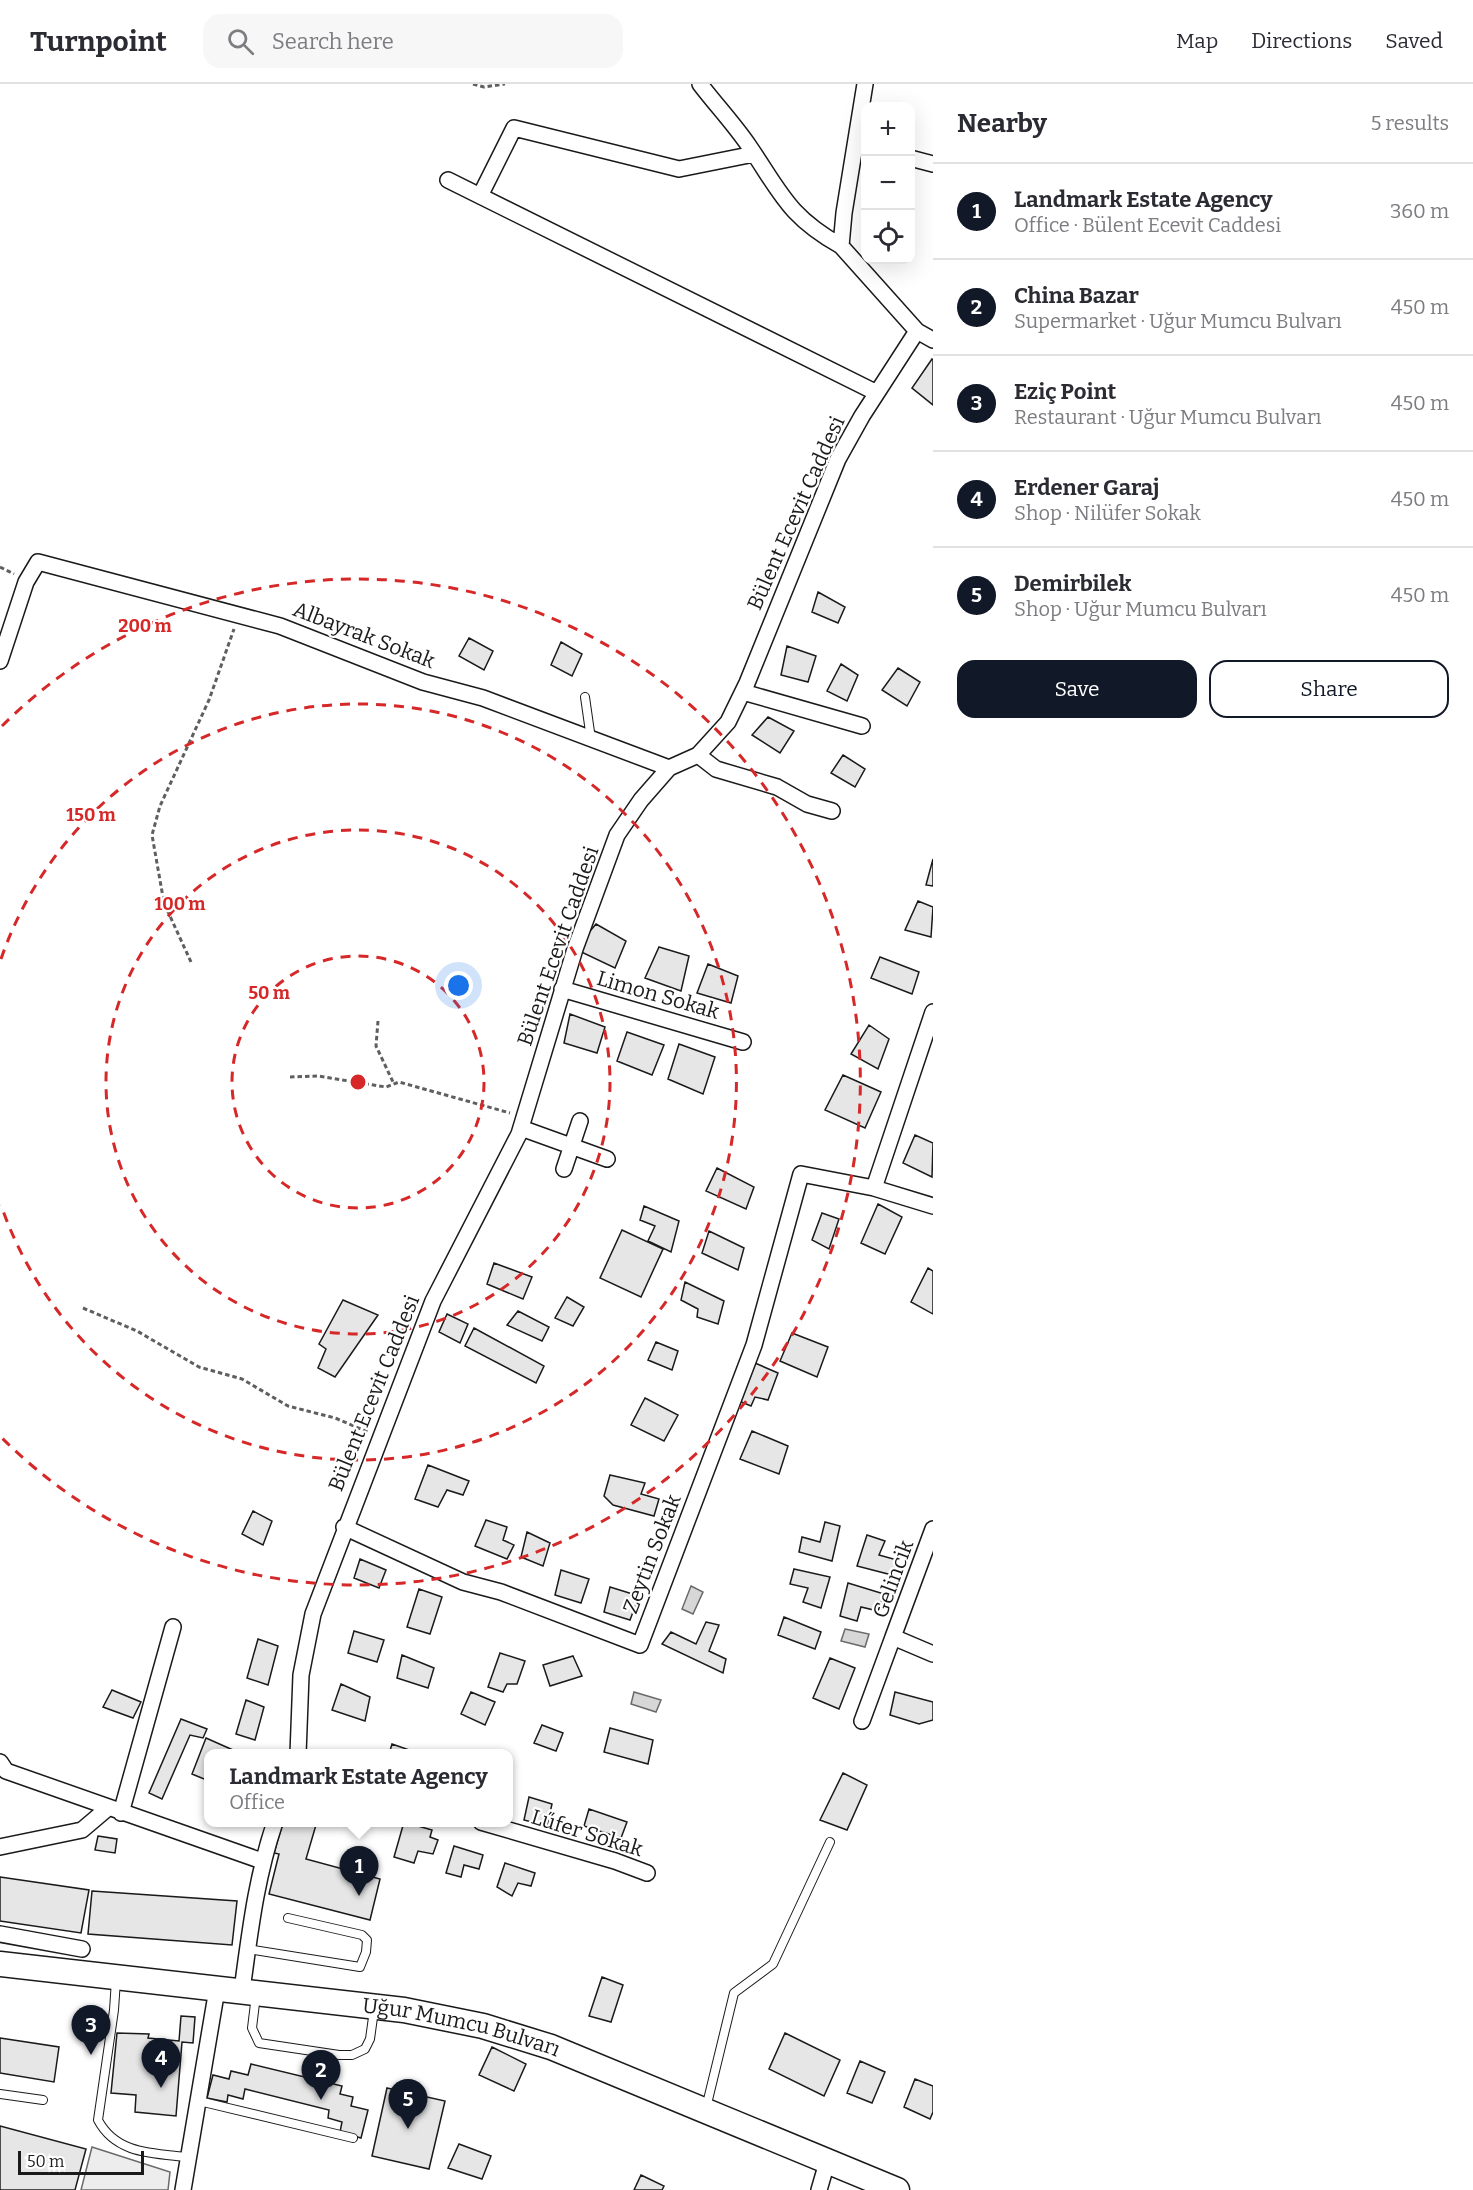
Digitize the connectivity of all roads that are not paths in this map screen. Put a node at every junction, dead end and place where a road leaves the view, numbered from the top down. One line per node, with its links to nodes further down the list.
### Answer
1 (700, 84): 5 (street)
2 (865, 84): 3 (street)
3 (864, 102)
4 (861, 140): 10 (street)
5 (754, 154): 9 (street); 10 (street)
6 (915, 159): 7 (street)
7 (933, 164)
8 (448, 180): 9 (street)
9 (480, 196): 13 (street)
10 (841, 246): 11 (street)
11 (917, 331): 12 (street); 13 (street, Bülent Ecevit Caddesi)
12 (933, 340)
13 (878, 393): 15 (street, Bülent Ecevit Caddesi)
14 (0, 661): 18 (street, Albayrak Sokak)
15 (742, 692): 17 (street); 19 (street, Bülent Ecevit Caddesi)
16 (585, 698): 18 (lane)
17 (862, 726)
18 (591, 739): 20 (street, Albayrak Sokak)
19 (698, 755): 20 (street, Bülent Ecevit Caddesi); 21 (street)
20 (669, 768): 22 (street, Bülent Ecevit Caddesi)
21 (832, 812)
22 (562, 989): 24 (street, Limon Sokak); 26 (street, Bülent Ecevit Caddesi)
23 (933, 1012): 30 (street)
24 (743, 1042)
25 (580, 1121): 27 (street)
26 (523, 1123): 27 (street); 32 (street, Bülent Ecevit Caddesi)
27 (570, 1146): 28 (street); 29 (street)
28 (607, 1159)
29 (564, 1169)
30 (874, 1188): 31 (street); 32 (street, Zeytin Sokak)
31 (933, 1206)
32 (344, 1527): 38 (street, Bülent Ecevit Caddesi)
33 (933, 1529): 35 (street, Gelincik)
34 (173, 1627): 40 (street)
35 (894, 1637): 36 (street, Gelincik); 37 (street)
36 (933, 1654)
37 (862, 1720)
38 (298, 1749)
39 (0, 1762): 40 (street)
40 (114, 1810): 44 (street); 45 (street)
41 (273, 1827): 45 (street)
42 (497, 1827): 46 (street, Lűfer Sokak)
43 (830, 1842): 59 (lane)
44 (0, 1847)
45 (262, 1860): 50 (street)
46 (646, 1873)
47 (288, 1918): 50 (lane)
48 (0, 1934): 49 (street)
49 (82, 1949)
50 (248, 1949): 54 (street)
51 (0, 1964): 52 (main road, Uğur Mumcu Bulvarı)
52 (116, 1978): 53 (main road, Uğur Mumcu Bulvarı); 61 (lane)
53 (217, 1989): 54 (main road, Uğur Mumcu Bulvarı); 58 (street)
54 (249, 1991): 55 (main road, Uğur Mumcu Bulvarı); 55 (lane)
55 (374, 2006): 59 (main road, Uğur Mumcu Bulvarı)
56 (0, 2094): 57 (lane)
57 (43, 2100)
58 (199, 2101): 60 (lane); 61 (street)
59 (705, 2110): 62 (main road, Uğur Mumcu Bulvarı)
60 (353, 2138)
61 (187, 2157): 63 (street)
62 (828, 2159): 64 (street); 65 (main road, Uğur Mumcu Bulvarı)
63 (183, 2190)
64 (819, 2190)
65 (897, 2190)

